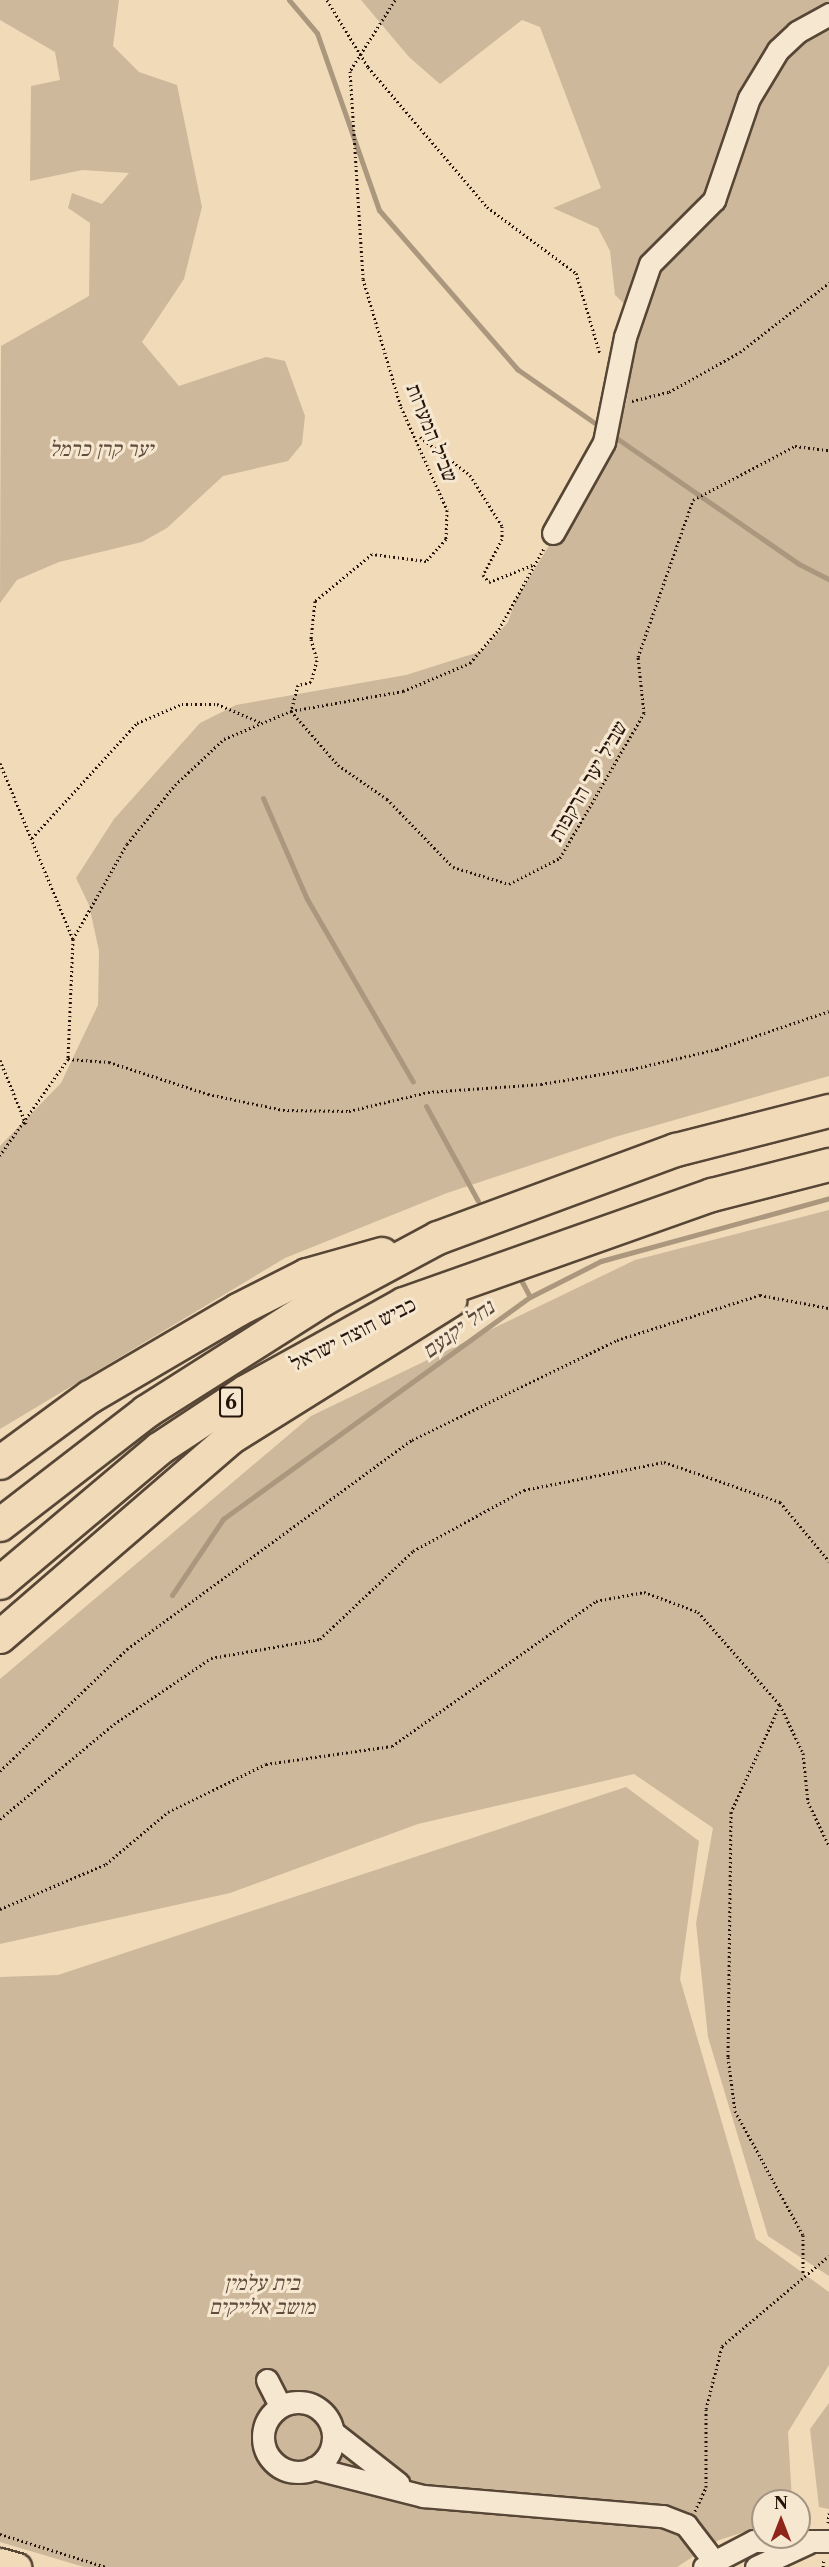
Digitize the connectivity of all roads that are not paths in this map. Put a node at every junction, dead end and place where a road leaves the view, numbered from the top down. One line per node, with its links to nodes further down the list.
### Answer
1 (829, 14): 2 (street)
2 (553, 533)
3 (829, 1111): 5 (highway, כביש חוצה ישראל / 6)
4 (829, 1165): 6 (highway, כביש חוצה ישראל / 6)
5 (438, 1238): 7 (highway); 8 (highway, כביש חוצה ישראל / 6)
6 (495, 1274): 9 (highway, כביש חוצה ישראל / 6); 10 (highway)
7 (0, 1463)
8 (0, 1525)
9 (0, 1583)
10 (0, 1637)
11 (267, 2380): 12 (street)
12 (280, 2406): 13 (street); 14 (street)
13 (333, 2432): 14 (street); 15 (street)
14 (313, 2468): 15 (street)
15 (423, 2496): 18 (street)
16 (823, 2540): 18 (street); 20 (street)
17 (0, 2562): 19 (main road)
18 (708, 2563)
19 (17, 2567)
20 (756, 2567)

